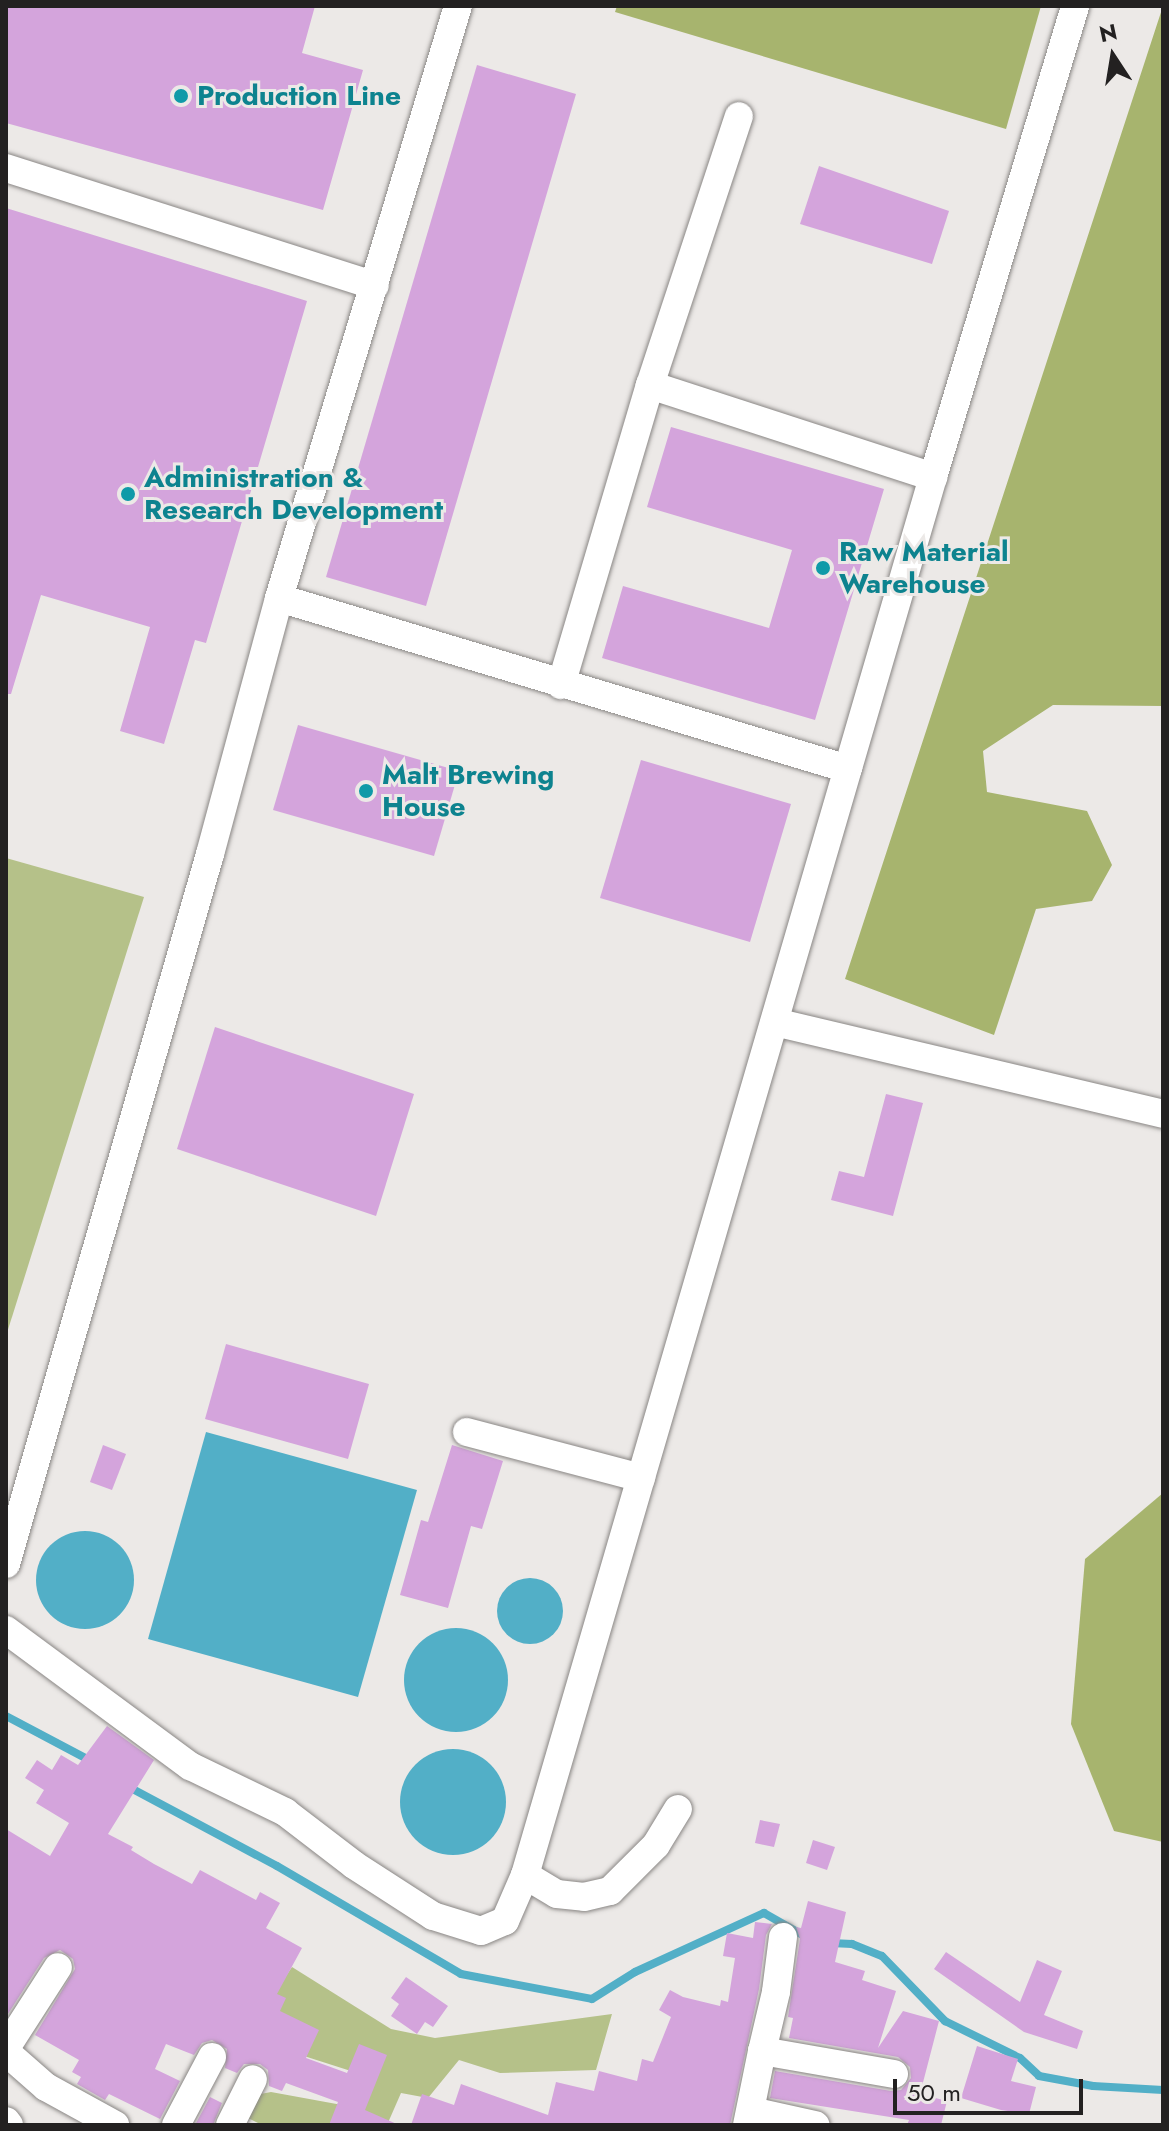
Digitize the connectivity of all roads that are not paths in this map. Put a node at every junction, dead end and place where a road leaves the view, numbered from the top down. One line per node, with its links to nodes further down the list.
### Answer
1 (458, 6): 5 (street)
2 (1075, 6): 7 (street)
3 (739, 116): 6 (street)
4 (6, 168): 5 (street)
5 (375, 286): 8 (street)
6 (650, 385): 7 (street); 9 (street)
7 (933, 477): 10 (street)
8 (279, 598): 9 (street); 15 (street)
9 (561, 685): 10 (street)
10 (848, 769): 11 (street)
11 (775, 1022): 12 (street); 14 (street)
12 (1163, 1114)
13 (467, 1432): 14 (street)
14 (641, 1478): 18 (street)
15 (6, 1564)
16 (6, 1630): 18 (street)
17 (678, 1809): 18 (street)
18 (525, 1875)
19 (783, 1937): 22 (street)
20 (58, 1967): 21 (street)
21 (6, 2050): 27 (street)
22 (762, 2051): 24 (street); 26 (street)
23 (212, 2057): 28 (street)
24 (894, 2074)
25 (253, 2079): 29 (street)
26 (749, 2118): 30 (street)
27 (115, 2125)
28 (176, 2125)
29 (230, 2125)
30 (815, 2125)

